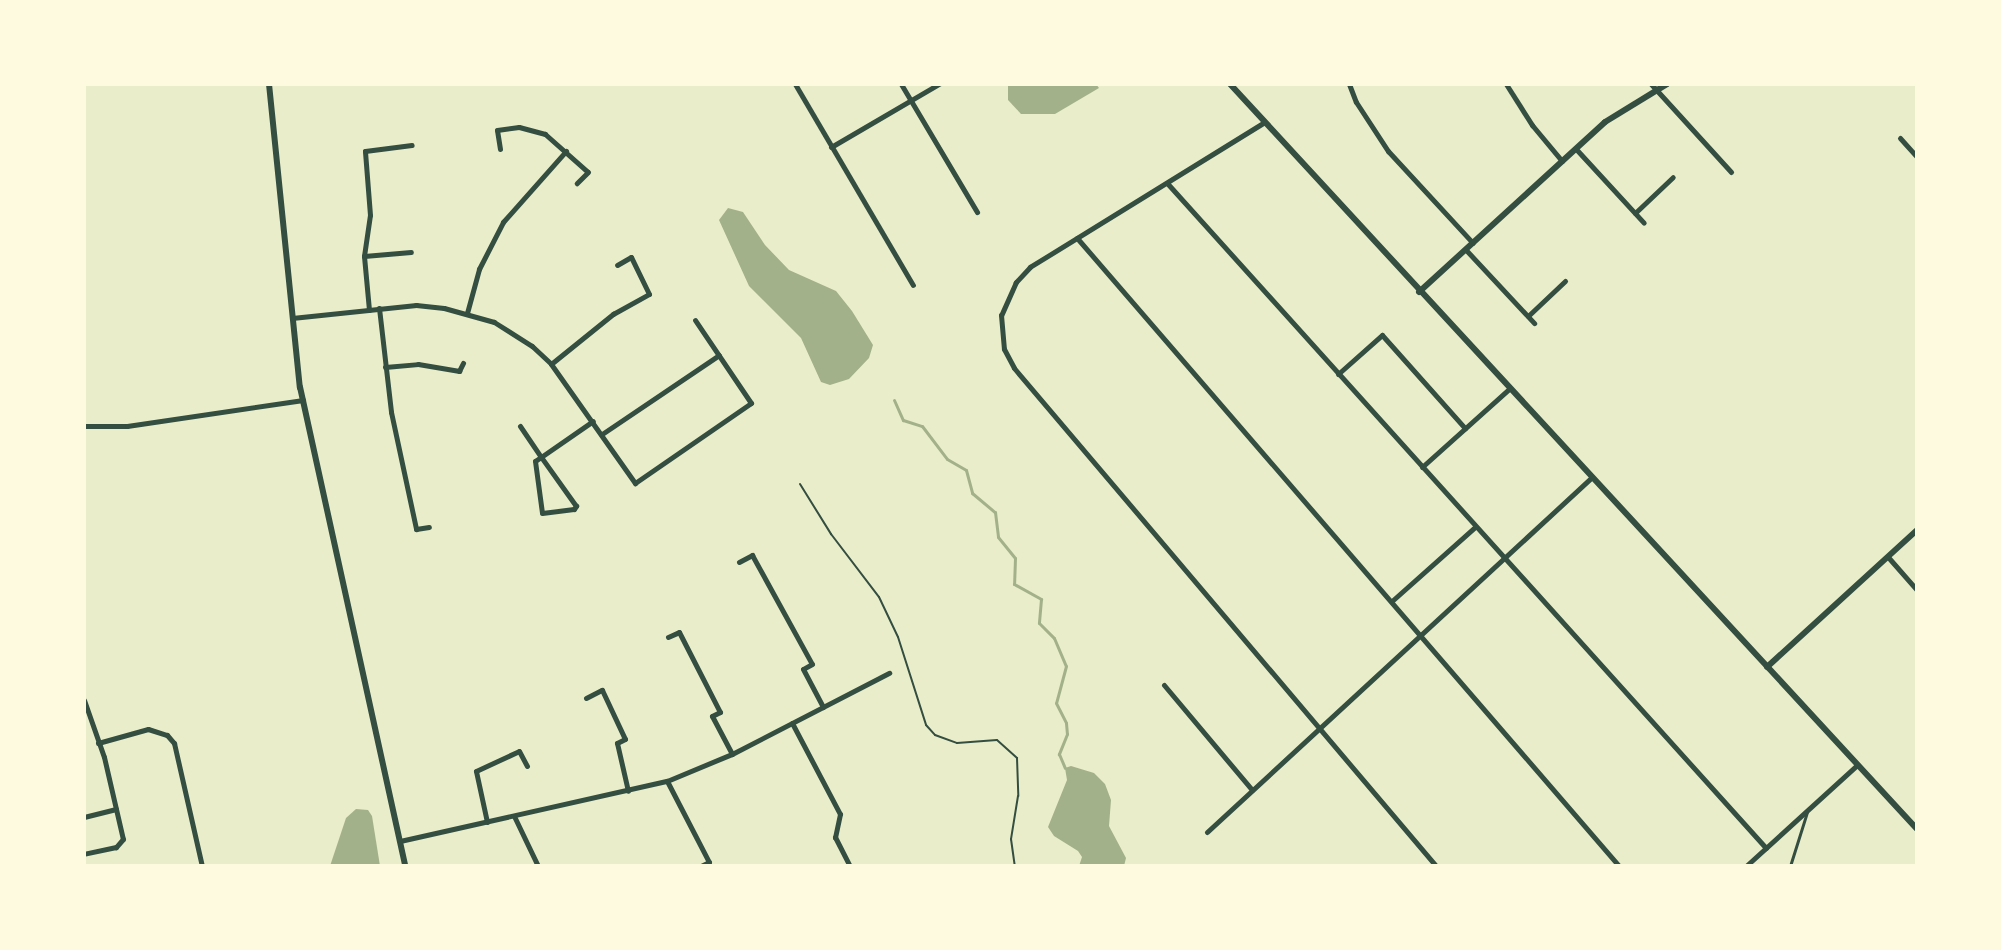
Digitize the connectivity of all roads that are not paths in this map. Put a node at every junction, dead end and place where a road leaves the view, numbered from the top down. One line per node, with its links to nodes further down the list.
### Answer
1 (269, 84): 40 (street)
2 (795, 84): 14 (street)
3 (901, 84): 10 (street)
4 (939, 84): 10 (street)
5 (1230, 84): 11 (street)
6 (1349, 84): 28 (street)
7 (1506, 84): 19 (street)
8 (1667, 84): 9 (street)
9 (1652, 87): 16 (street); 20 (street)
10 (910, 102): 14 (street); 24 (street)
11 (1263, 123): 23 (street); 35 (street)
12 (1900, 138): 18 (street)
13 (412, 145): 31 (street)
14 (831, 147): 34 (street)
15 (500, 149): 17 (street)
16 (1576, 149): 19 (street); 25 (street)
17 (566, 151): 22 (street); 38 (street)
18 (1917, 157)
19 (1562, 161): 28 (street)
20 (1731, 172)
21 (1673, 177): 25 (street)
22 (577, 183)
23 (1167, 183): 27 (street); 47 (street)
24 (977, 212)
25 (1635, 213): 26 (street)
26 (1644, 223)
27 (1077, 238): 65 (street); 75 (street)
28 (1473, 243): 29 (street)
29 (1466, 250): 35 (street); 39 (street)
30 (411, 252): 31 (street)
31 (364, 256): 37 (street)
32 (617, 265): 45 (street)
33 (1565, 281): 39 (street)
34 (913, 285)
35 (1419, 292): 48 (street)
36 (379, 308): 37 (street); 38 (street); 46 (street)
37 (369, 310): 40 (street)
38 (467, 313): 45 (street)
39 (1528, 316): 42 (street)
40 (291, 318): 49 (street)
41 (695, 320): 43 (street)
42 (1534, 323)
43 (719, 355): 54 (street); 54 (street)
44 (463, 363): 46 (street)
45 (551, 364): 50 (street)
46 (385, 367): 58 (street)
47 (1338, 374): 53 (street); 56 (street)
48 (1509, 389): 53 (street); 57 (street)
49 (303, 400): 51 (street); 90 (street)
50 (593, 421): 54 (street); 55 (street)
51 (84, 426)
52 (520, 426): 55 (street)
53 (1465, 428): 56 (street)
54 (602, 434)
55 (541, 457): 55 (street)
56 (1422, 467): 59 (street)
57 (1591, 478): 62 (street); 68 (street)
58 (429, 527)
59 (1475, 527): 62 (street); 65 (street)
60 (1917, 530): 61 (street)
61 (1888, 557): 64 (street); 68 (street)
62 (1504, 559): 66 (street); 91 (street)
63 (739, 562): 73 (street)
64 (1917, 590)
65 (1393, 600): 66 (street)
66 (1422, 634): 75 (street); 99 (street)
67 (668, 637): 77 (street)
68 (1767, 667): 78 (street)
69 (889, 673): 73 (street)
70 (1164, 685): 81 (street)
71 (586, 698): 82 (street)
72 (84, 700): 76 (street)
73 (823, 707): 74 (street)
74 (792, 723): 77 (street); 97 (street)
75 (1319, 729): 81 (street); 98 (street)
76 (98, 743): 83 (street); 93 (street)
77 (732, 754): 80 (street)
78 (1857, 765): 84 (street); 88 (street)
79 (527, 766): 87 (street)
80 (667, 781): 82 (street); 96 (street)
81 (1252, 790): 89 (street)
82 (628, 791): 85 (street)
83 (116, 809): 86 (street); 92 (street)
84 (1808, 810): 91 (street); 101 (lane)
85 (514, 816): 87 (street); 95 (street)
86 (84, 817)
87 (487, 822): 90 (street)
88 (1917, 829)
89 (1207, 832)
90 (400, 841): 94 (street)
91 (1766, 848): 100 (street)
92 (84, 854)
93 (202, 866)
94 (405, 866)
95 (538, 866)
96 (701, 866)
97 (850, 866)
98 (1436, 866)
99 (1619, 866)
100 (1746, 866)
101 (1790, 866)

